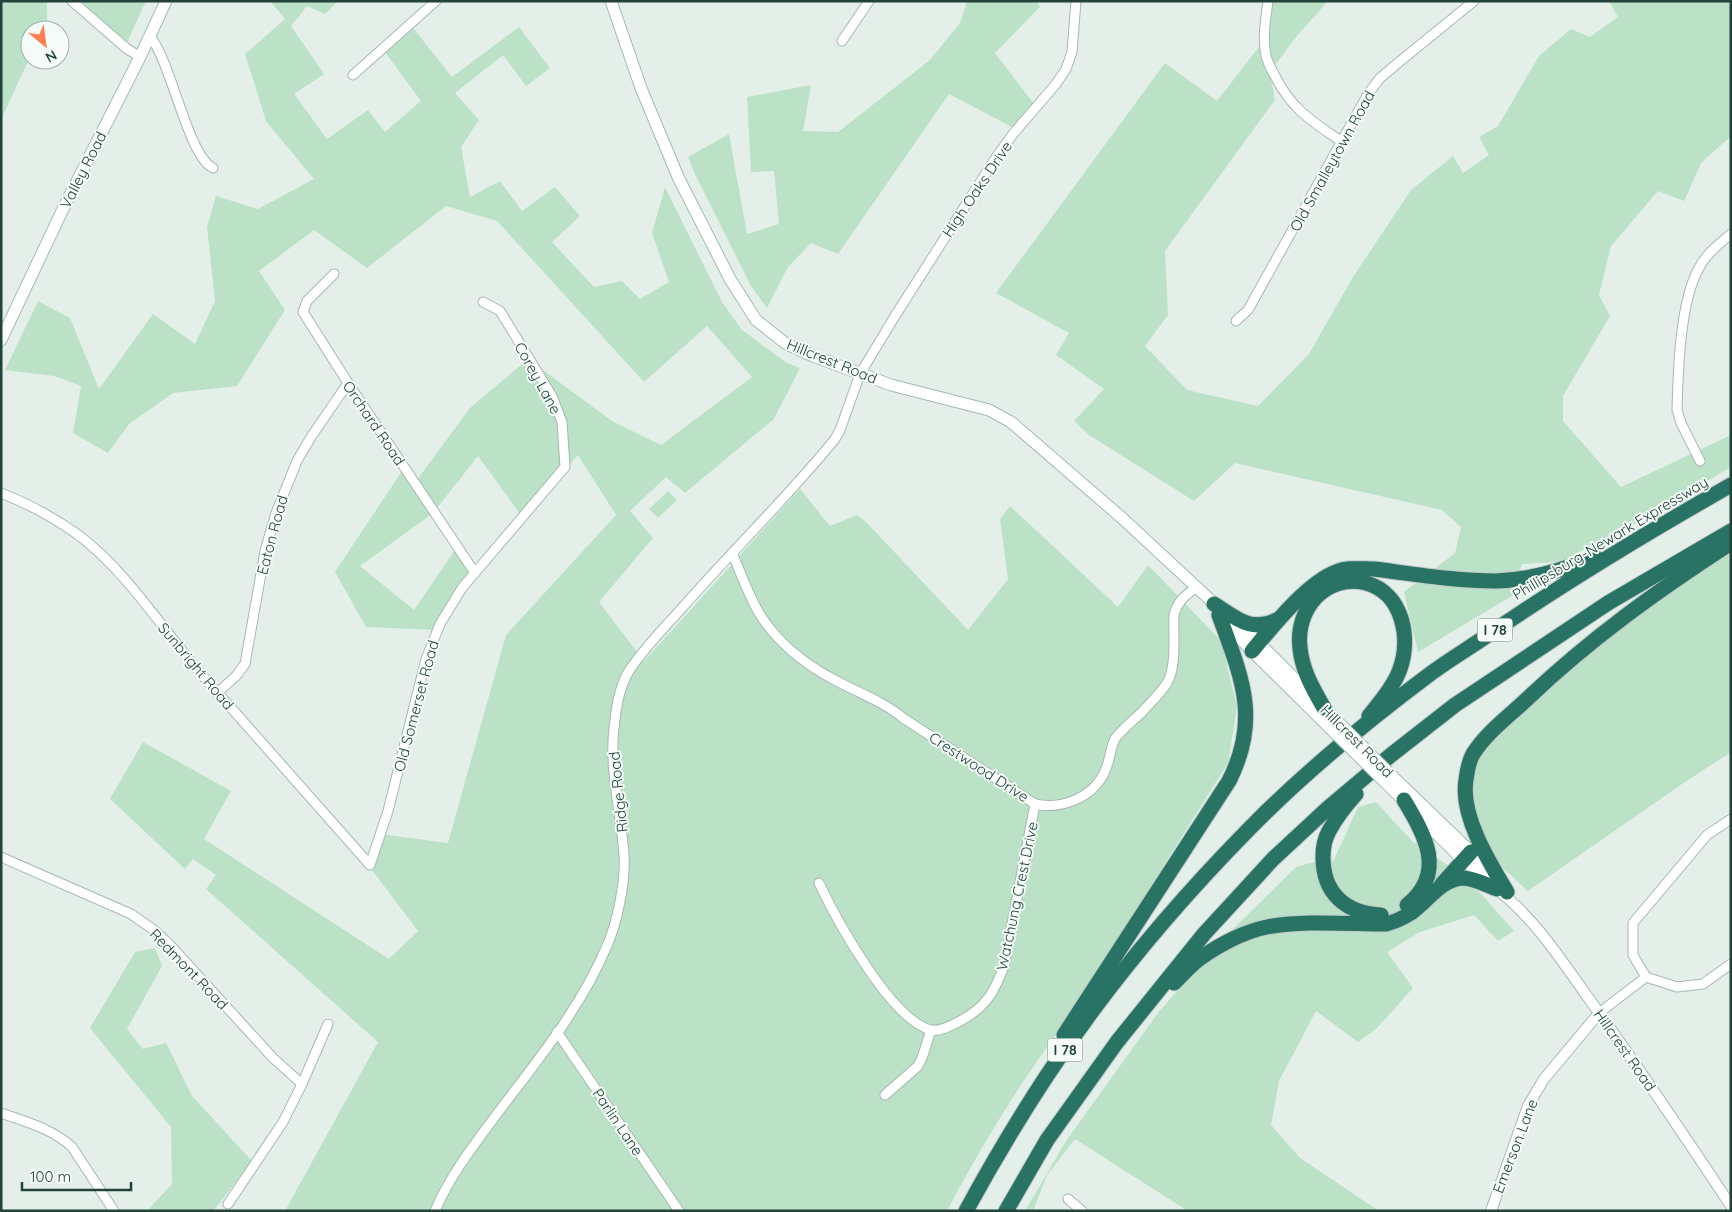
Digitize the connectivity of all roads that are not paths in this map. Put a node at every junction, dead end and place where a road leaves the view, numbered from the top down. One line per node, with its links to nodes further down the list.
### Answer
1 (72, 1): 11 (street)
2 (166, 1): 9 (main road, Valley Road)
3 (436, 1): 12 (street)
4 (611, 1): 20 (main road, Hillcrest Road)
5 (869, 1): 10 (street)
6 (1076, 1): 20 (street, High Oaks Drive)
7 (1268, 1): 13 (street)
8 (1474, 1): 13 (street, Old Smalleytown Road)
9 (150, 36): 11 (main road, Valley Road); 14 (street)
10 (842, 41)
11 (140, 57): 19 (main road, Valley Road)
12 (353, 75)
13 (1342, 142): 18 (street, Old Smalleytown Road)
14 (213, 168)
15 (1731, 234): 22 (street)
16 (334, 274): 21 (street, Orchard Road)
17 (483, 302): 23 (street, Corey Lane)
18 (1236, 320)
19 (1, 340)
20 (860, 374): 29 (street, Ridge Road); 31 (main road, Hillcrest Road)
21 (348, 384): 30 (street, Orchard Road); 35 (street, Eaton Road)
22 (1700, 461)
23 (565, 467): 30 (street, Old Somerset Road)
24 (1731, 485): 27 (highway, Phillipsburg-Newark Expressway / I 78)
25 (1, 493): 35 (street, Sunbright Road)
26 (1731, 532): 39 (highway, I 78)
27 (1640, 537): 33 (highway); 38 (highway, Phillipsburg-Newark Expressway / I 78)
28 (1731, 543): 49 (highway)
29 (732, 553): 42 (street, Crestwood Drive); 56 (street, Ridge Road)
30 (475, 574): 46 (street, Old Somerset Road)
31 (1196, 588): 32 (main road, Hillcrest Road); 42 (street, Crestwood Drive)
32 (1216, 609): 33 (highway); 34 (main road, Hillcrest Road); 66 (highway)
33 (1281, 618): 34 (highway)
34 (1255, 647): 36 (main road, Hillcrest Road); 37 (main road, Hillcrest Road)
35 (217, 693): 46 (street, Sunbright Road)
36 (1324, 708): 37 (main road, Hillcrest Road); 38 (highway)
37 (1334, 725): 40 (main road, Hillcrest Road, bridge)
38 (1357, 733): 66 (highway, Phillipsburg-Newark Expressway / I 78)
39 (1391, 755): 41 (highway); 52 (highway, I 78)
40 (1388, 778): 41 (main road, Hillcrest Road); 44 (main road, Hillcrest Road)
41 (1404, 800): 44 (main road, Hillcrest Road)
42 (1036, 804): 55 (street, Watchung Crest Drive)
43 (1731, 819): 51 (street)
44 (1467, 856): 48 (highway); 49 (street, Hillcrest Road)
45 (1, 857): 57 (street, Redmont Road)
46 (370, 866)
47 (819, 883): 55 (street)
48 (1436, 891): 49 (highway); 52 (highway)
49 (1505, 894): 53 (street, Hillcrest Road)
50 (1731, 964): 51 (street)
51 (1646, 977): 53 (street)
52 (1142, 1010): 67 (highway, I 78)
53 (1599, 1013): 62 (street, Hillcrest Road); 69 (street, Emerson Lane)
54 (328, 1024): 57 (street)
55 (931, 1030): 58 (street)
56 (557, 1032): 64 (street, Ridge Road); 65 (street, Parlin Lane)
57 (302, 1084): 61 (street)
58 (885, 1095)
59 (1, 1113): 63 (street)
60 (1068, 1199): 68 (street)
61 (228, 1204)
62 (1731, 1206)
63 (114, 1211)
64 (435, 1211)
65 (679, 1211)
66 (965, 1211)
67 (1006, 1211)
68 (1082, 1211)
69 (1491, 1211)

